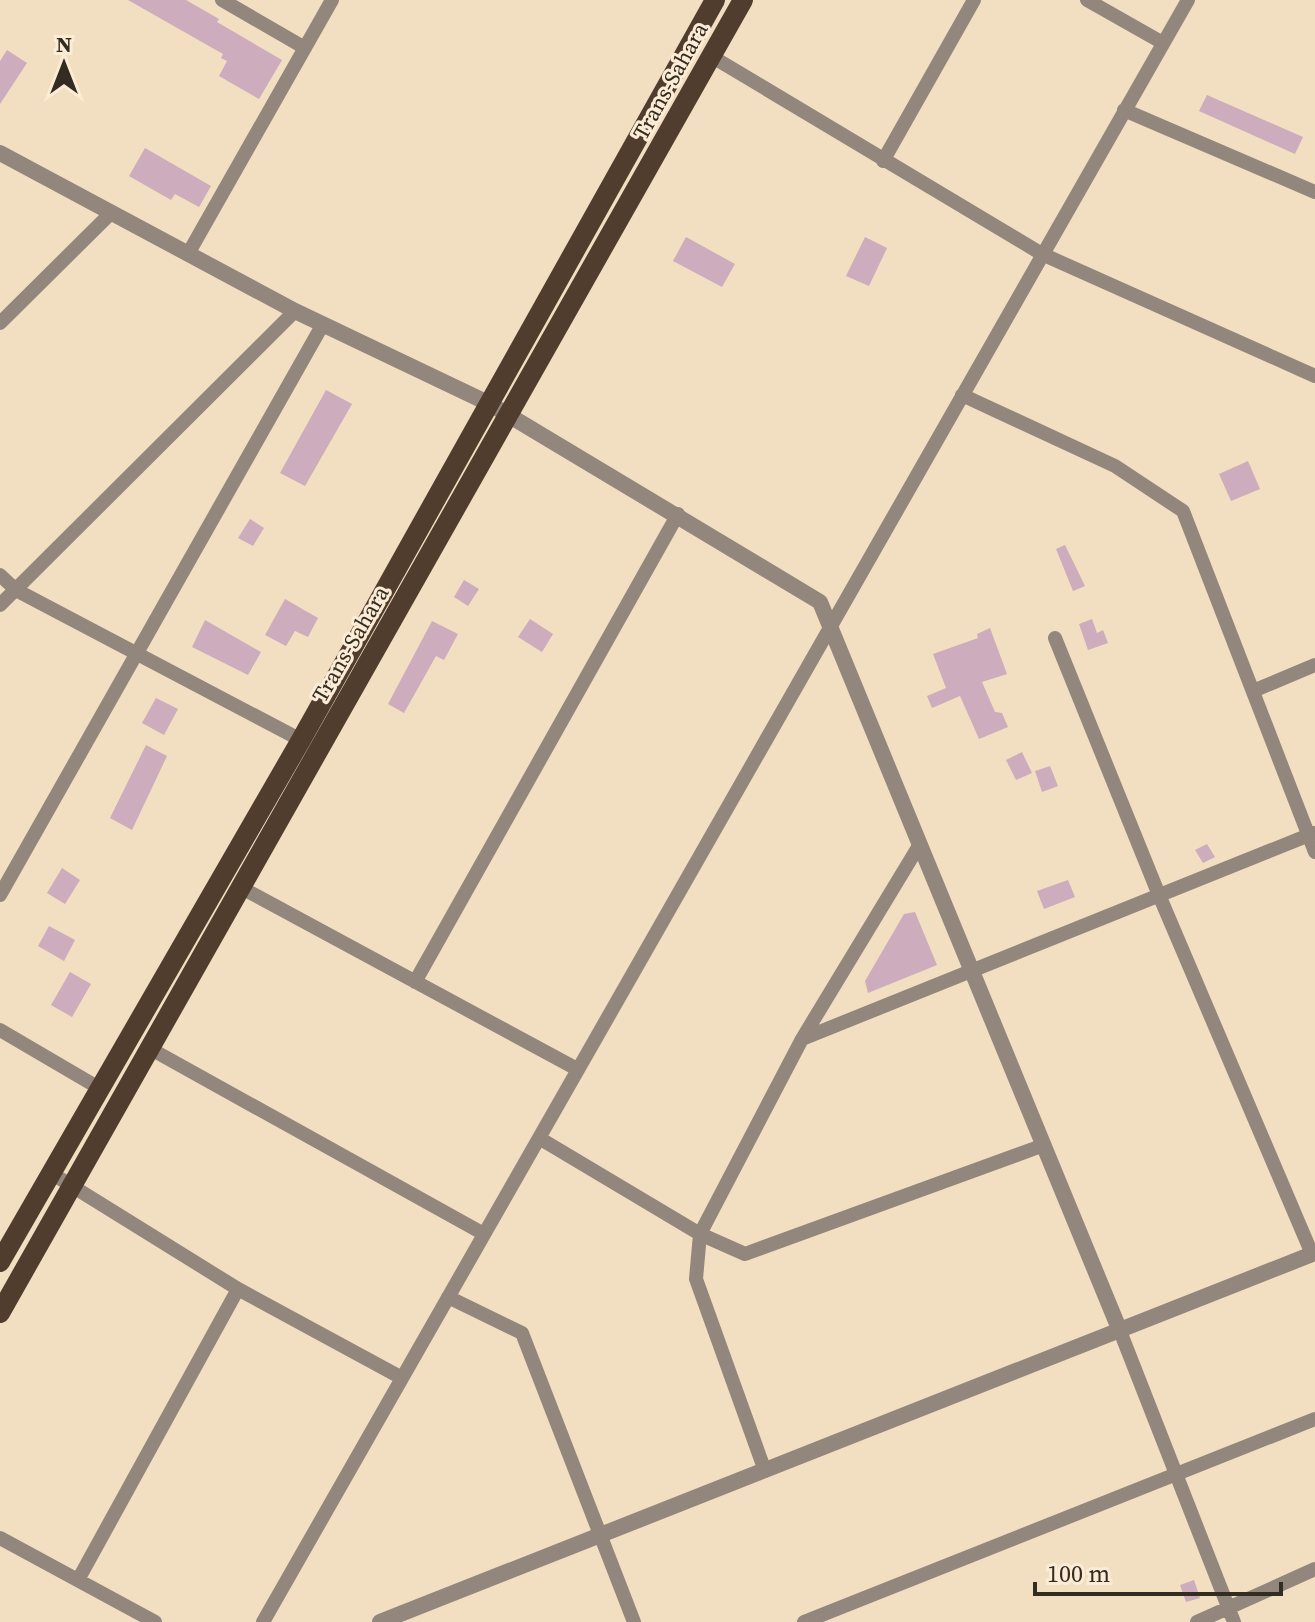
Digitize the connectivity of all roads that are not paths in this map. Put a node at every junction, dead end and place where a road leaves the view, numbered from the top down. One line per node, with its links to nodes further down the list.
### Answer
1 (222, 0): 9 (street)
2 (332, 0): 9 (street)
3 (715, 0): 23 (main road, Trans-Sahara)
4 (743, 0): 10 (main road, Trans-Sahara)
5 (974, 0): 13 (street)
6 (1087, 0): 8 (street)
7 (1188, 0): 8 (street)
8 (1163, 43): 11 (street)
9 (305, 48): 16 (street)
10 (711, 56): 13 (street); 24 (main road, Trans-Sahara)
11 (1124, 110): 14 (street); 17 (street)
12 (0, 153): 15 (street)
13 (883, 161): 17 (street)
14 (1315, 192)
15 (111, 213): 16 (street); 19 (street)
16 (188, 254): 18 (street)
17 (1042, 254): 21 (street); 22 (street)
18 (295, 311): 20 (street); 27 (street)
19 (0, 323)
20 (323, 324): 23 (street); 31 (street)
21 (1315, 376)
22 (962, 395): 29 (street); 33 (street)
23 (490, 404): 24 (street); 34 (main road, Trans-Sahara)
24 (509, 416): 25 (street); 38 (main road, Trans-Sahara)
25 (678, 514): 29 (street); 42 (street)
26 (0, 575): 27 (street)
27 (16, 590): 28 (street); 31 (street)
28 (0, 605)
29 (830, 627): 36 (street); 46 (street)
30 (1055, 638): 40 (street)
31 (136, 654): 34 (street); 39 (street)
32 (1315, 665): 33 (street)
33 (1253, 691): 35 (street)
34 (301, 740): 47 (main road, Trans-Sahara)
35 (1312, 833): 37 (street); 40 (street)
36 (920, 844): 41 (street); 44 (street)
37 (1315, 852)
38 (240, 887): 42 (street); 45 (main road, Trans-Sahara)
39 (0, 895)
40 (1159, 895): 41 (street); 54 (street)
41 (971, 970): 44 (street); 49 (street)
42 (415, 982): 46 (street)
43 (0, 1030): 47 (street)
44 (802, 1039): 53 (street)
45 (149, 1048): 51 (main road, Trans-Sahara); 52 (street)
46 (577, 1069): 48 (street)
47 (99, 1088): 50 (main road, Trans-Sahara)
48 (539, 1138): 52 (street); 53 (street)
49 (1044, 1145): 53 (street); 59 (street)
50 (51, 1173): 51 (street); 55 (main road, Trans-Sahara)
51 (71, 1186): 56 (street); 58 (main road, Trans-Sahara)
52 (484, 1234): 57 (street)
53 (700, 1234): 62 (street)
54 (1314, 1254): 59 (street)
55 (0, 1262)
56 (238, 1289): 60 (street); 67 (street)
57 (448, 1297): 60 (street); 64 (street)
58 (0, 1313)
59 (1120, 1331): 62 (street); 63 (street)
60 (402, 1378): 70 (street)
61 (1315, 1419): 63 (street)
62 (765, 1471): 64 (street)
63 (1177, 1474): 68 (street); 73 (street)
64 (600, 1535): 71 (street); 72 (street)
65 (0, 1538): 67 (street)
66 (1315, 1569): 68 (street)
67 (78, 1580): 69 (street)
68 (1231, 1616): 74 (street)
69 (155, 1622)
70 (263, 1622)
71 (380, 1622)
72 (634, 1622)
73 (804, 1622)
74 (1197, 1622)

